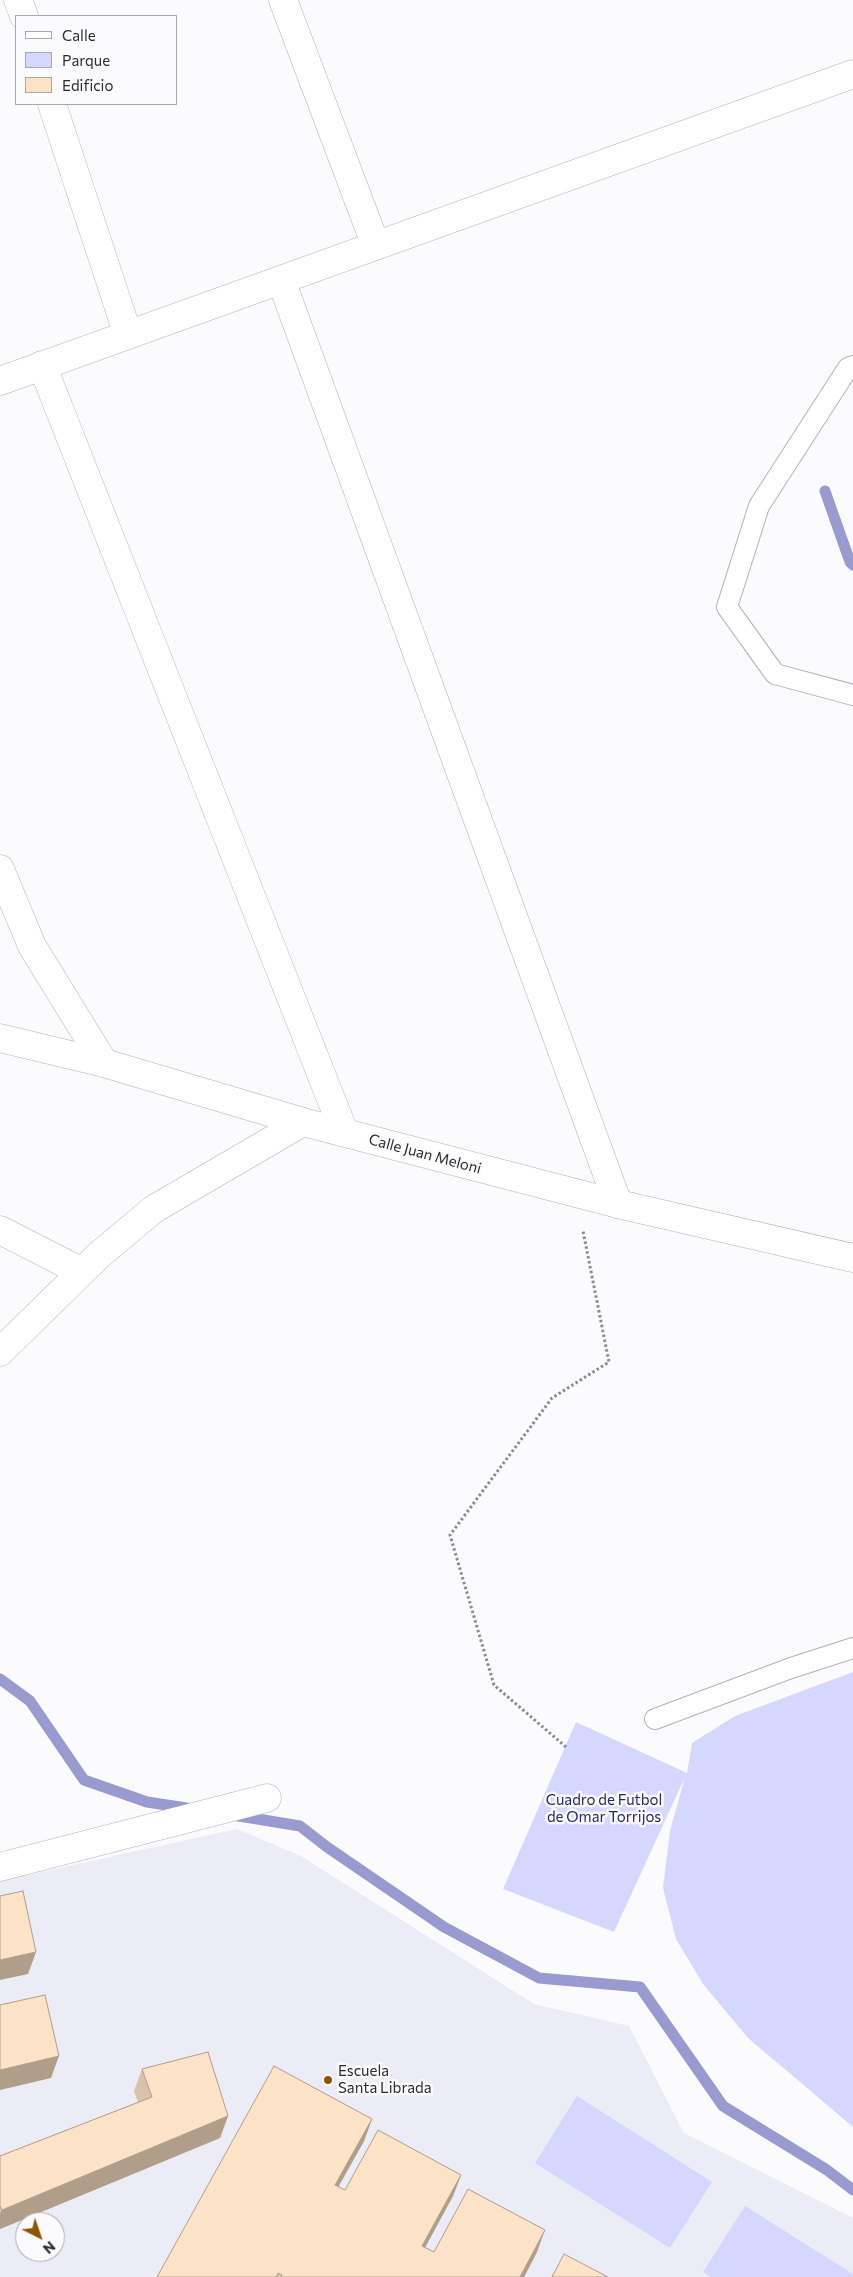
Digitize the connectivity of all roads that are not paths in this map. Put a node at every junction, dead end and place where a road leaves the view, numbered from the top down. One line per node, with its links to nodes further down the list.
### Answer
1 (18, 0): 3 (street)
2 (283, 0): 6 (street)
3 (24, 15)
4 (853, 74): 6 (street)
5 (52, 105): 8 (street)
6 (376, 246): 7 (street)
7 (281, 280): 8 (street); 18 (street)
8 (128, 335): 9 (street)
9 (42, 366): 11 (street); 17 (street)
10 (853, 366): 12 (lane)
11 (0, 381)
12 (853, 694)
13 (0, 869): 15 (street)
14 (0, 1038): 15 (street, Calle Juan Meloni)
15 (104, 1063): 16 (street, Calle Juan Meloni)
16 (302, 1122): 17 (street, Calle Juan Meloni); 21 (street)
17 (344, 1132): 18 (street, Calle Juan Meloni)
18 (618, 1204): 20 (street, Calle Juan Meloni)
19 (0, 1230): 21 (street)
20 (853, 1258)
21 (82, 1272): 22 (street)
22 (0, 1352)
23 (853, 1648): 24 (lane)
24 (655, 1719)
25 (256, 1801): 26 (street)
26 (0, 1867)

